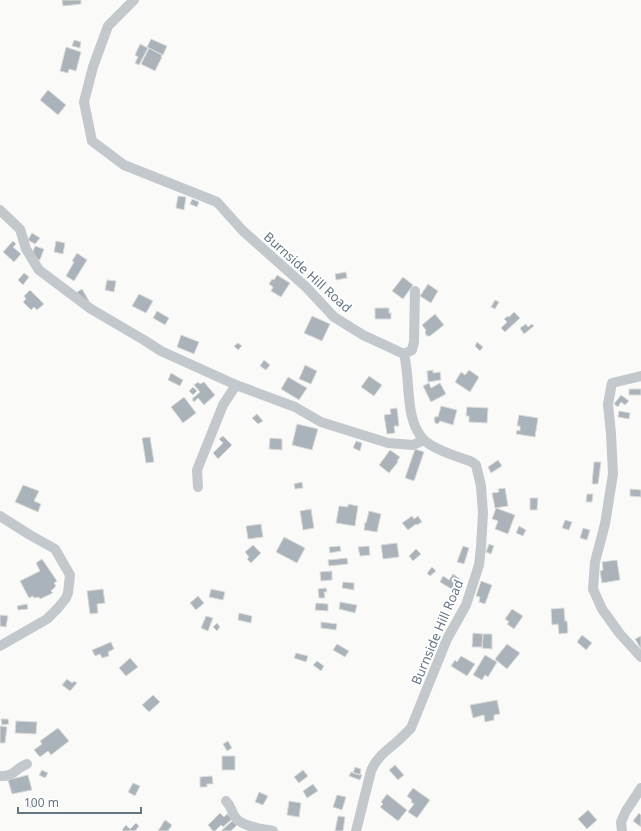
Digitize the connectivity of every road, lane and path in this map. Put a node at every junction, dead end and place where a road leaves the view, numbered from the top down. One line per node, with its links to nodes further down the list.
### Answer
1 (134, 0): 4 (street, Burnside Hill Road)
2 (0, 210): 6 (street)
3 (415, 290): 4 (street)
4 (404, 354): 7 (street, Burnside Hill Road)
5 (641, 376): 11 (street)
6 (236, 385): 7 (street); 8 (street)
7 (424, 440): 17 (street, Burnside Hill Road)
8 (198, 487)
9 (0, 516): 10 (street)
10 (0, 646)
11 (641, 657)
12 (27, 764): 13 (street)
13 (0, 776)
14 (641, 788): 18 (street)
15 (226, 801): 16 (street)
16 (273, 831)
17 (356, 831)
18 (622, 831)

